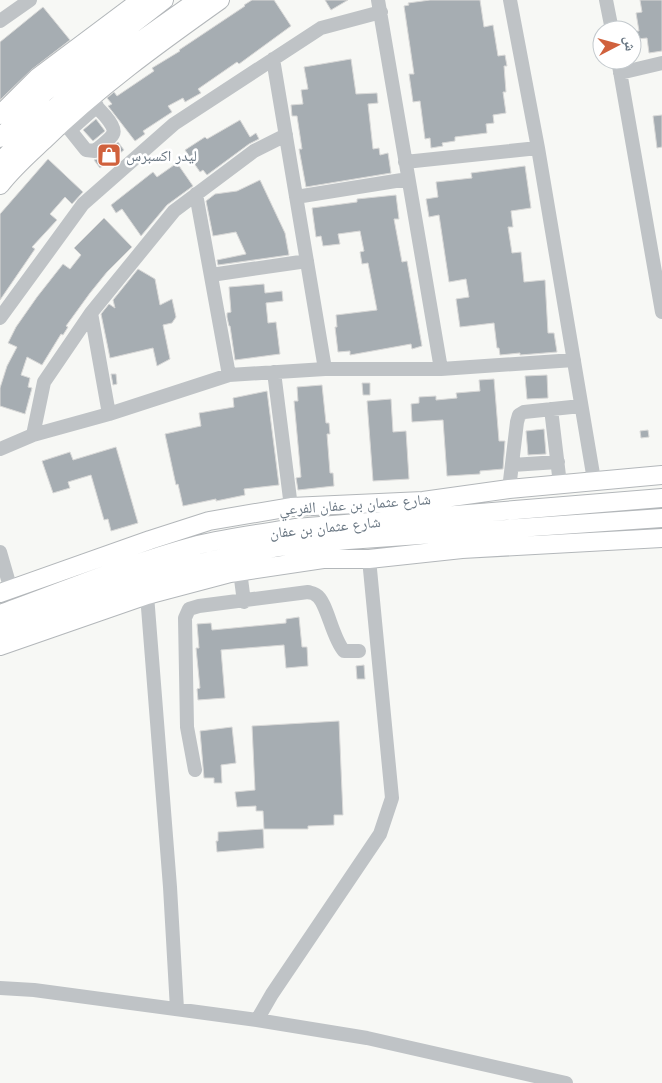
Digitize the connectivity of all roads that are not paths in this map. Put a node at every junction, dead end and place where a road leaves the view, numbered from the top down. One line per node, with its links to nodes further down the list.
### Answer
1 (30, 0): 10 (street)
2 (141, 0): 16 (main road)
3 (164, 0): 19 (main road)
4 (198, 0): 21 (main road)
5 (220, 0): 15 (main road)
6 (510, 0): 20 (street)
7 (606, 0): 9 (street)
8 (379, 6): 11 (street); 22 (street)
9 (610, 20)
10 (0, 21)
11 (273, 59): 18 (street); 31 (street)
12 (662, 63): 13 (street)
13 (642, 65)
14 (620, 70): 29 (street)
15 (93, 103): 17 (main road); 17 (street)
16 (0, 115)
17 (65, 127): 24 (main road)
18 (286, 135): 25 (street); 26 (street)
19 (0, 138)
20 (538, 148): 22 (street); 32 (street)
21 (0, 162)
22 (404, 162): 23 (street)
23 (408, 179): 26 (street); 34 (street)
24 (0, 184)
25 (196, 194): 28 (street); 30 (street)
26 (296, 197): 27 (street)
27 (307, 261): 28 (street); 33 (street)
28 (211, 275): 36 (street)
29 (662, 312)
30 (91, 313): 39 (street); 40 (street)
31 (0, 318)
32 (574, 360): 34 (street); 37 (street)
33 (324, 369): 34 (street); 35 (street)
34 (441, 369)
35 (274, 372): 36 (street); 49 (street)
36 (229, 375): 39 (street)
37 (581, 406): 38 (street); 45 (street)
38 (551, 409): 42 (street); 43 (street)
39 (108, 414): 40 (street)
40 (33, 435): 41 (street)
41 (0, 449)
42 (558, 462): 43 (street); 46 (street)
43 (512, 466): 47 (street)
44 (662, 475): 45 (main road, شارع عثمان بن عفان الفرعي)
45 (594, 480): 46 (main road, شارع عثمان بن عفان الفرعي)
46 (560, 484): 47 (main road, شارع عثمان بن عفان الفرعي)
47 (509, 489): 49 (main road, شارع عثمان بن عفان الفرعي)
48 (662, 498): 60 (main road, شارع عثمان بن عفان)
49 (292, 507): 57 (main road, شارع عثمان بن عفان الفرعي)
50 (662, 518): 51 (main road, شارع عثمان بن عفان)
51 (600, 522): 52 (main road); 61 (main road, شارع عثمان بن عفان)
52 (662, 523)
53 (662, 538): 55 (main road)
54 (0, 552): 57 (street)
55 (369, 559): 56 (main road); 67 (street)
56 (240, 571): 58 (main road); 59 (street)
57 (6, 591)
58 (147, 595): 62 (main road); 66 (street)
59 (244, 602): 63 (street); 64 (street)
60 (0, 614)
61 (0, 630)
62 (0, 646)
63 (360, 651)
64 (195, 770)
65 (0, 988): 66 (street)
66 (177, 1009): 67 (street)
67 (257, 1020): 68 (street)
68 (566, 1083)

